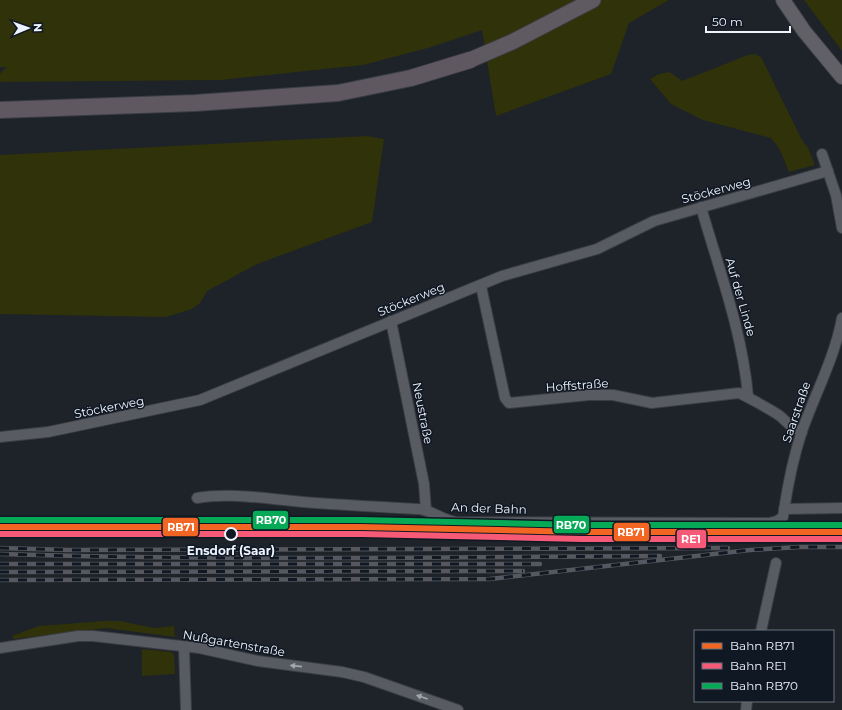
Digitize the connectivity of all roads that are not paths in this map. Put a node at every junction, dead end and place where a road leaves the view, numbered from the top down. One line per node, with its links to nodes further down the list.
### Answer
1 (593, 0): 3 (main road)
2 (783, 0): 4 (main road)
3 (470, 60): 5 (highway)
4 (842, 77)
5 (0, 110)
6 (822, 154): 7 (street)
7 (828, 172): 8 (street, Stöckerweg); 9 (street)
8 (701, 207): 10 (street, Stöckerweg); 13 (street, Auf der Linde)
9 (842, 228)
10 (481, 286): 12 (street, Stöckerweg); 13 (street, Hoffstraße)
11 (842, 318): 14 (street, Saarstraße)
12 (391, 321): 15 (street, Stöckerweg); 18 (street, Neustraße)
13 (748, 396): 14 (street)
14 (802, 432): 19 (street, Saarstraße)
15 (0, 437)
16 (197, 498): 18 (street, An der Bahn)
17 (842, 508): 19 (street, An der Bahn)
18 (426, 510): 19 (street, An der Bahn)
19 (784, 513)
20 (776, 563): 21 (street)
21 (761, 630)
22 (184, 647): 23 (street, Nußgartenstraße); 24 (street, Nußgartenstraße, one-way to 22); 25 (street)
23 (0, 648)
24 (437, 706): 26 (street, Nußgartenstraße)
25 (186, 710)
26 (458, 710)

